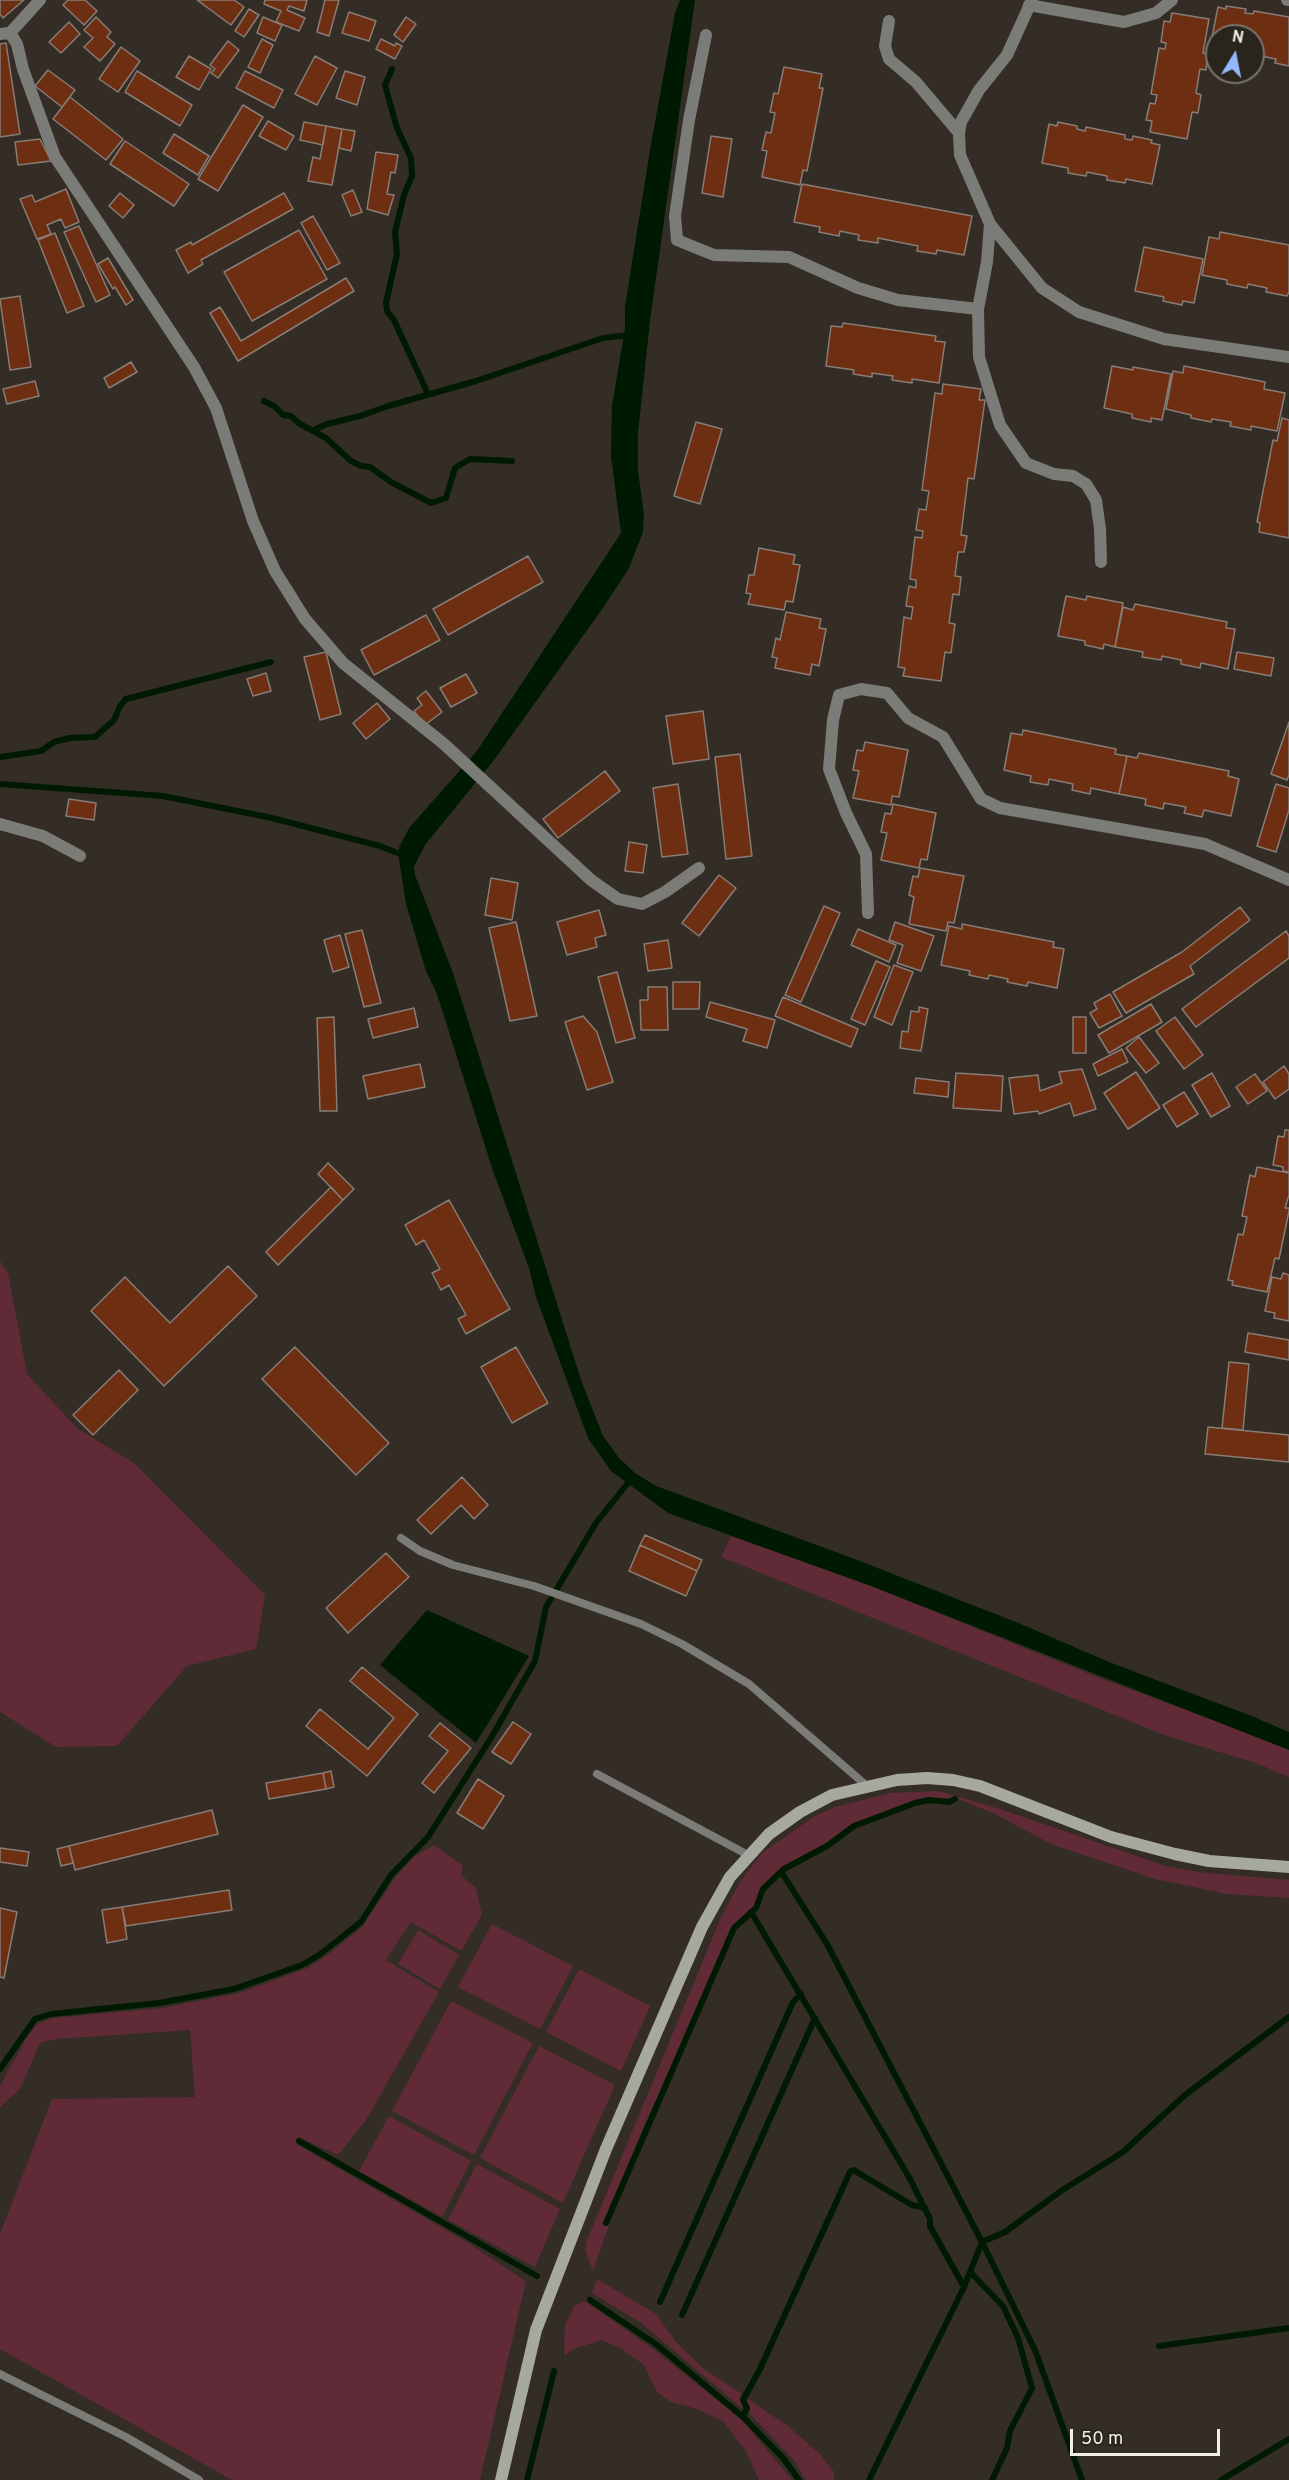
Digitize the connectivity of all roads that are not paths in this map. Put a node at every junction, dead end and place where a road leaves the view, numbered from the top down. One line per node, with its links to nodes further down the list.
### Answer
1 (40, 0): 5 (street)
2 (1172, 0): 3 (street)
3 (1031, 3): 7 (street)
4 (889, 21): 7 (street)
5 (5, 34): 14 (street)
6 (706, 35): 9 (street)
7 (959, 133): 8 (street)
8 (990, 224): 9 (street); 10 (street)
9 (978, 309): 11 (street)
10 (1289, 357)
11 (1101, 562)
12 (0, 824): 13 (street)
13 (80, 856)
14 (699, 868)
15 (1289, 880): 16 (street)
16 (868, 913)
17 (401, 1538): 19 (lane)
18 (597, 1774): 20 (lane)
19 (867, 1786): 20 (street); 21 (street)
20 (748, 1855): 24 (street)
21 (1289, 1866)
22 (0, 2374): 23 (lane)
23 (199, 2480)
24 (501, 2480)

